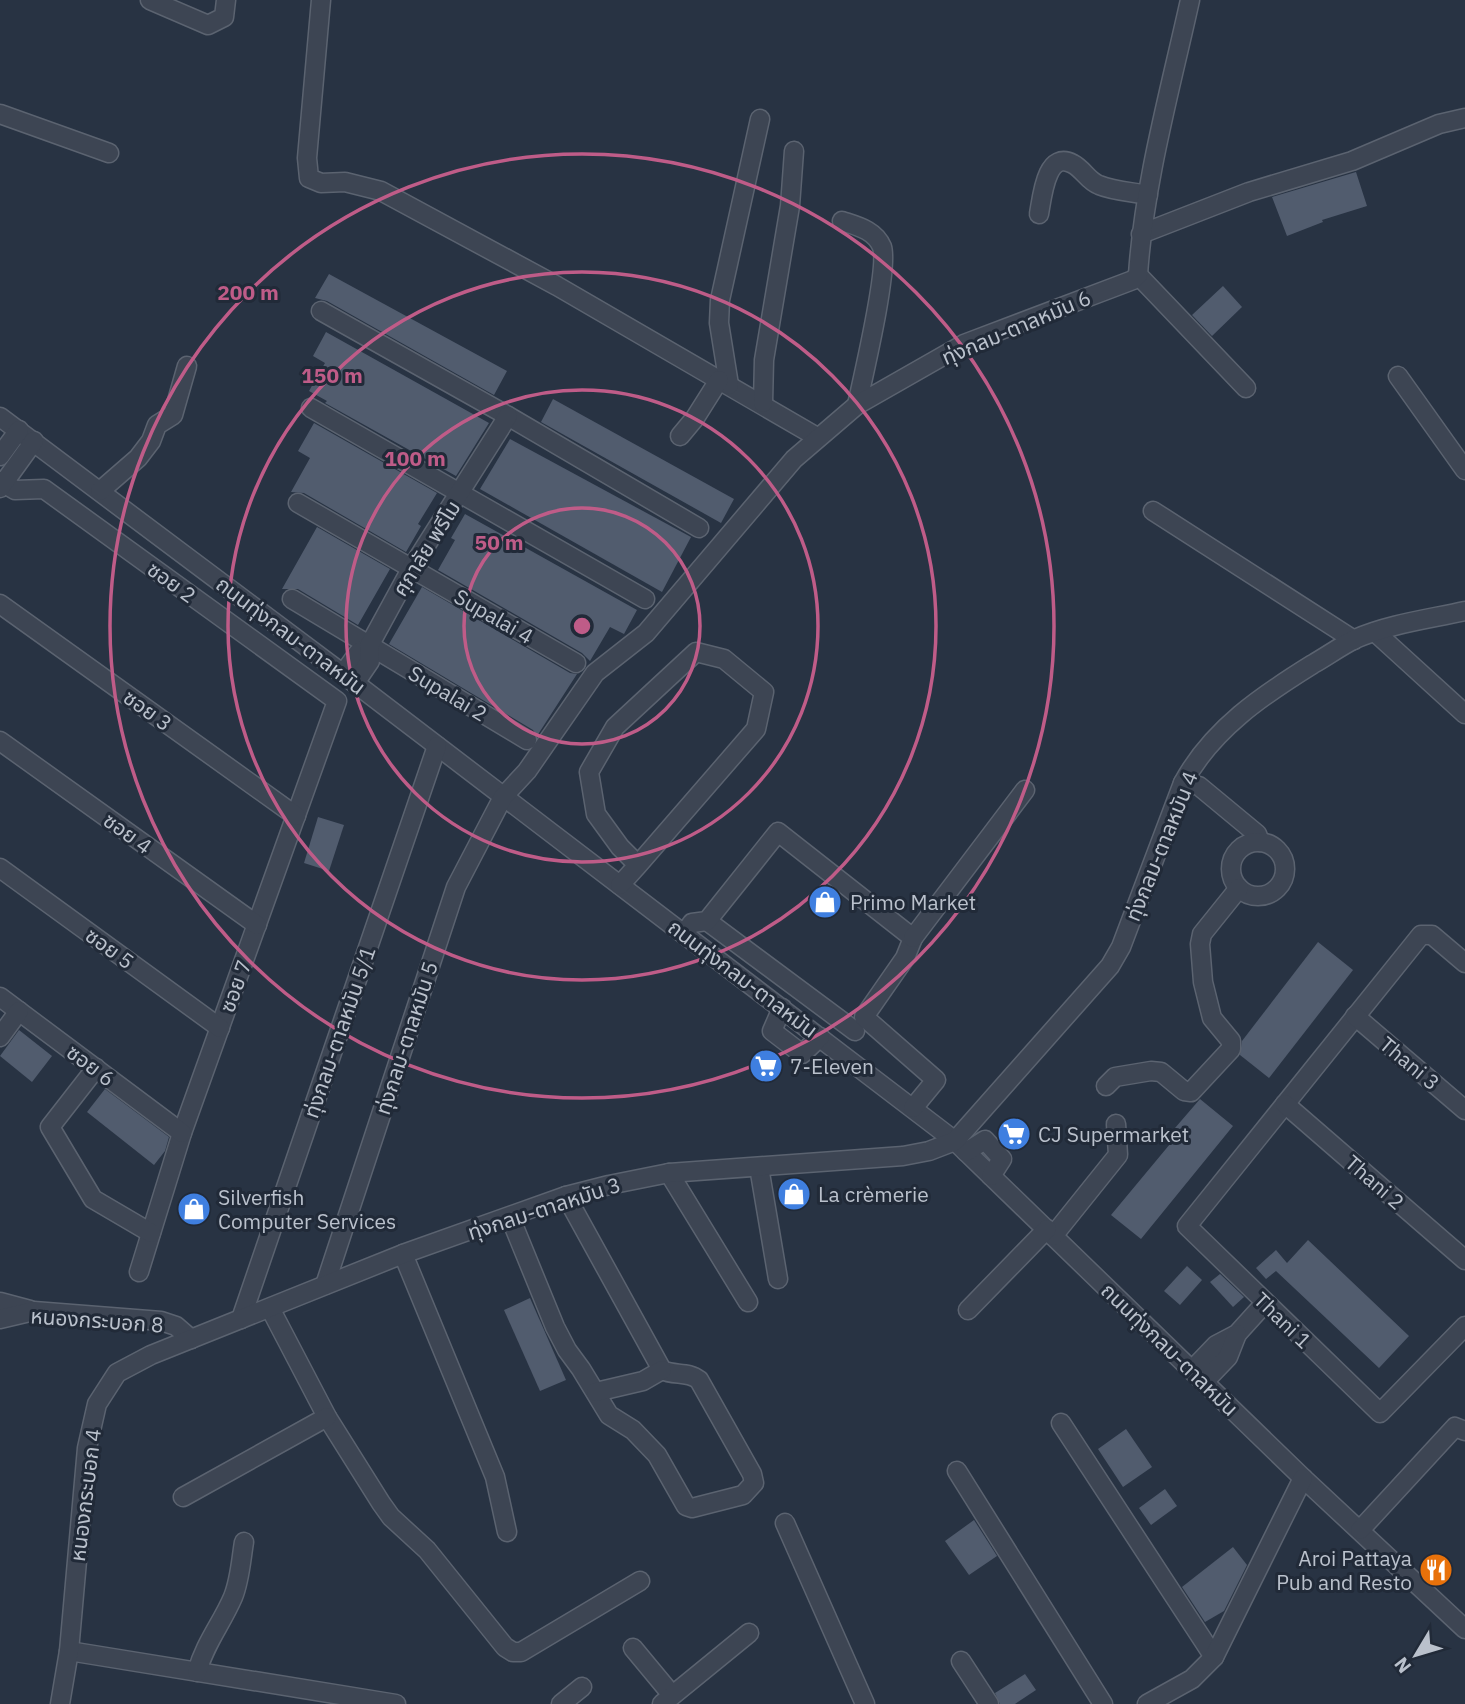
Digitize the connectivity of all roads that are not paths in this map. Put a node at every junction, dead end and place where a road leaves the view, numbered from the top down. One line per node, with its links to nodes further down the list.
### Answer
1 (150, 0): 2 (street)
2 (226, 0)
3 (321, 0): 18 (street)
4 (1190, 0): 10 (street)
5 (0, 114): 9 (street)
6 (1465, 118): 13 (street)
7 (760, 119): 18 (street)
8 (794, 152): 20 (street)
9 (109, 153)
10 (1148, 195): 11 (street); 13 (street)
11 (1039, 214)
12 (842, 221): 21 (street)
13 (1141, 234): 14 (street)
14 (1138, 275): 19 (street); 21 (street, ทุ่งกลม-ตาลหมัน 6)
15 (321, 311): 23 (street)
16 (187, 366): 32 (street)
17 (1398, 376): 30 (street)
18 (724, 382): 20 (street); 26 (street)
19 (1246, 388)
20 (763, 403): 27 (street)
21 (857, 405): 27 (street, ทุ่งกลม-ตาลหมัน 6)
22 (311, 408): 33 (street)
23 (508, 416): 33 (street, ศุภาลัย พรีโม); 36 (street)
24 (0, 417): 25 (street, ถนนทุ่งกลม-ตาลหมัน)
25 (19, 430): 28 (street, ถนนทุ่งกลม-ตาลหมัน); 29 (street)
26 (680, 436)
27 (817, 437): 54 (street, ทุ่งกลม-ตาลหมัน 6)
28 (34, 441): 31 (street); 32 (street, ถนนทุ่งกลม-ตาลหมัน)
29 (0, 456)
30 (1465, 470)
31 (1, 484): 47 (street, ซอย 2)
32 (100, 491): 46 (street, ถนนทุ่งกลม-ตาลหมัน)
33 (461, 492): 37 (street, ศุภาลัย พรีโม); 39 (street)
34 (298, 503): 37 (street, Supalai 4)
35 (1153, 511): 43 (street)
36 (699, 528)
37 (411, 569): 44 (street, ศุภาลัย พรีโม); 45 (street, Supalai 4)
38 (292, 599): 44 (street, Supalai 2)
39 (645, 599)
40 (0, 604): 55 (street, ซอย 3)
41 (1465, 611): 42 (street, ทุ่งกลม-ตาลหมัน 4)
42 (1375, 632): 43 (street, ทุ่งกลม-ตาลหมัน 4); 48 (street)
43 (1354, 640): 52 (street, ทุ่งกลม-ตาลหมัน 4)
44 (369, 646): 46 (street, ศุภาลัย พรีโม); 50 (street, Supalai 2)
45 (576, 663)
46 (349, 679): 51 (street, ถนนทุ่งกลม-ตาลหมัน)
47 (337, 701): 55 (street, ซอย 7)
48 (1465, 713)
49 (0, 740): 62 (street, ซอย 4)
50 (527, 740)
51 (437, 746): 54 (street, ถนนทุ่งกลม-ตาลหมัน); 101 (street, ทุ่งกลม-ตาลหมัน 5/1)
52 (1183, 783): 56 (street); 82 (street, ทุ่งกลม-ตาลหมัน 4)
53 (1025, 790): 64 (street)
54 (503, 797): 59 (street, ถนนทุ่งกลม-ตาลหมัน); 93 (street, ทุ่งกลม-ตาลหมัน 5)
55 (296, 816): 62 (street, ซอย 7)
56 (1260, 842): 60 (street); 60 (street)
57 (638, 865): 57 (street); 59 (street)
58 (0, 868): 72 (street, ซอย 5)
59 (620, 885): 63 (street, ถนนทุ่งกลม-ตาลหมัน)
60 (1239, 888): 76 (street)
61 (707, 921): 63 (street); 64 (street); 66 (street)
62 (257, 925): 72 (street, ซอย 7)
63 (684, 933): 67 (street, ถนนทุ่งกลม-ตาลหมัน)
64 (913, 938): 71 (street)
65 (1465, 963): 70 (street)
66 (771, 969): 67 (street); 71 (street)
67 (758, 990): 74 (street, ถนนทุ่งกลม-ตาลหมัน)
68 (0, 997): 69 (street, ซอย 6)
69 (19, 1012): 73 (street); 75 (street, ซอย 6)
70 (1355, 1016): 77 (street); 79 (street, Thani 3)
71 (860, 1024): 74 (street); 78 (street)
72 (220, 1028): 81 (street, ซอย 7)
73 (0, 1037)
74 (840, 1052): 78 (street, ถนนทุ่งกลม-ตาลหมัน)
75 (96, 1068): 81 (street, ซอย 6); 88 (street)
76 (1106, 1086)
77 (1284, 1104): 90 (street, Thani 2); 96 (street, Thani 1)
78 (913, 1108): 82 (street, ถนนทุ่งกลม-ตาลหมัน)
79 (1465, 1110)
80 (1115, 1124): 87 (street)
81 (182, 1133): 88 (street, ซอย 7)
82 (961, 1147): 83 (street, ทุ่งกลม-ตาลหมัน 3); 87 (street, ถนนทุ่งกลม-ตาลหมัน)
83 (759, 1167): 84 (street, ทุ่งกลม-ตาลหมัน 3); 92 (street)
84 (669, 1173): 85 (street, ทุ่งกลม-ตาลหมัน 3); 95 (street)
85 (566, 1196): 86 (street, ทุ่งกลม-ตาลหมัน 3); 104 (street)
86 (510, 1217): 89 (street, ทุ่งกลม-ตาลหมัน 3); 106 (street)
87 (1050, 1232): 98 (street); 105 (street, ถนนทุ่งกลม-ตาลหมัน)
88 (151, 1233): 91 (street, ซอย 7)
89 (403, 1254): 93 (street, ทุ่งกลม-ตาลหมัน 3); 115 (street)
90 (1465, 1260)
91 (139, 1272)
92 (778, 1279)
93 (325, 1285): 97 (street, ทุ่งกลม-ตาลหมัน 3)
94 (0, 1302): 99 (street)
95 (748, 1302)
96 (1265, 1303): 102 (street, Thani 1); 105 (street)
97 (270, 1308): 101 (street, ทุ่งกลม-ตาลหมัน 3); 107 (street)
98 (968, 1310)
99 (34, 1311): 100 (street, หนองกระบอก 8); 103 (street, หนองกระบอก 8)
100 (0, 1319)
101 (241, 1319): 103 (street, ทุ่งกลม-ตาลหมัน 3)
102 (1465, 1326)
103 (191, 1339): 121 (street, หนองกระบอก 4)
104 (662, 1370): 106 (street); 106 (street)
105 (1198, 1376): 111 (street, ถนนทุ่งกลม-ตาลหมัน)
106 (596, 1392)
107 (327, 1417): 112 (street); 117 (street)
108 (1061, 1423): 122 (street)
109 (1465, 1431): 114 (street)
110 (957, 1471): 133 (street)
111 (1303, 1478): 114 (street, ถนนทุ่งกลม-ตาลหมัน); 122 (street)
112 (183, 1497)
113 (785, 1523): 131 (street)
114 (1360, 1530): 118 (street, ถนนทุ่งกลม-ตาลหมัน)
115 (506, 1532)
116 (244, 1542): 124 (street)
117 (640, 1581)
118 (1465, 1629)
119 (749, 1633): 126 (street)
120 (633, 1648): 126 (street)
121 (69, 1651): 124 (street); 128 (street, หนองกระบอก 4)
122 (1214, 1657): 127 (street)
123 (961, 1661): 132 (street)
124 (197, 1672): 129 (street)
125 (582, 1687): 130 (street)
126 (667, 1700)
127 (1151, 1703)
128 (60, 1704)
129 (396, 1704)
130 (561, 1704)
131 (864, 1704)
132 (989, 1704)
133 (1103, 1704)

